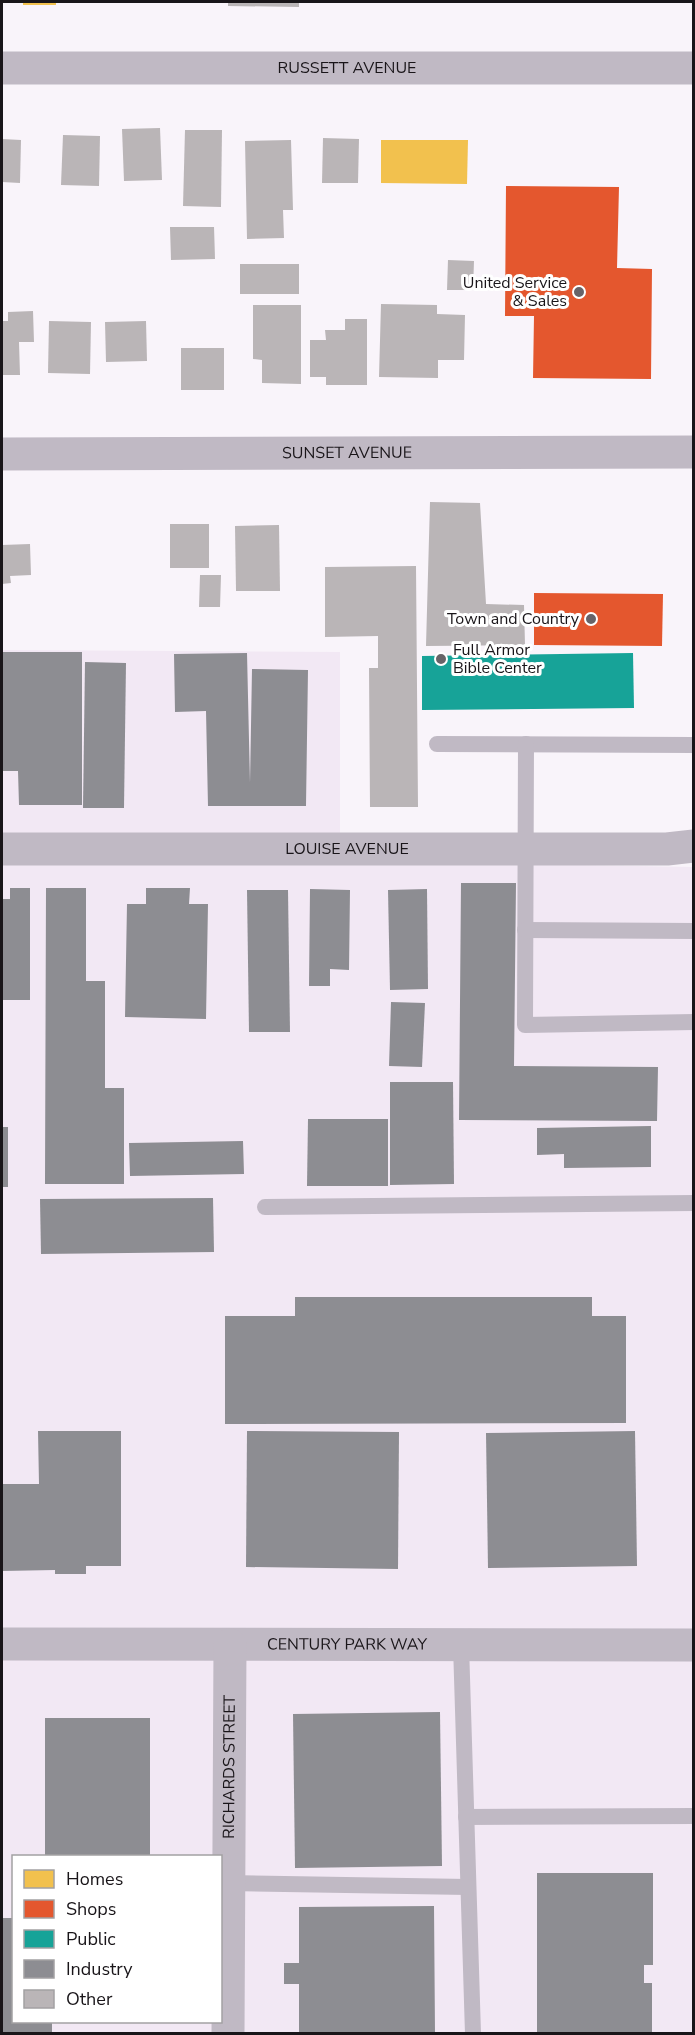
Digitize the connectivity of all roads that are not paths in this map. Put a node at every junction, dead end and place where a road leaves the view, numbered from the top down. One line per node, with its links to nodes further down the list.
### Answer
1 (2, 68): 2 (street, RUSSETT AVENUE)
2 (693, 68)
3 (693, 452): 4 (street, SUNSET AVENUE)
4 (2, 454)
5 (437, 744): 6 (lane)
6 (526, 744): 7 (lane); 10 (lane)
7 (693, 745)
8 (693, 846): 10 (street, LOUISE AVENUE)
9 (2, 849): 10 (street, LOUISE AVENUE)
10 (525, 849): 11 (lane)
11 (525, 930): 12 (lane); 13 (lane)
12 (693, 931)
13 (693, 1022)
14 (693, 1203): 15 (lane)
15 (265, 1207)
16 (2, 1644): 17 (street, CENTURY PARK WAY)
17 (230, 1645): 18 (street, CENTURY PARK WAY); 22 (street, RICHARDS STREET)
18 (461, 1645): 19 (street, CENTURY PARK WAY); 21 (lane)
19 (693, 1646)
20 (693, 1816): 21 (lane)
21 (466, 1817): 23 (lane)
22 (229, 1883): 23 (lane); 24 (street, RICHARDS STREET)
23 (468, 1887): 25 (lane)
24 (228, 2034)
25 (473, 2034)

